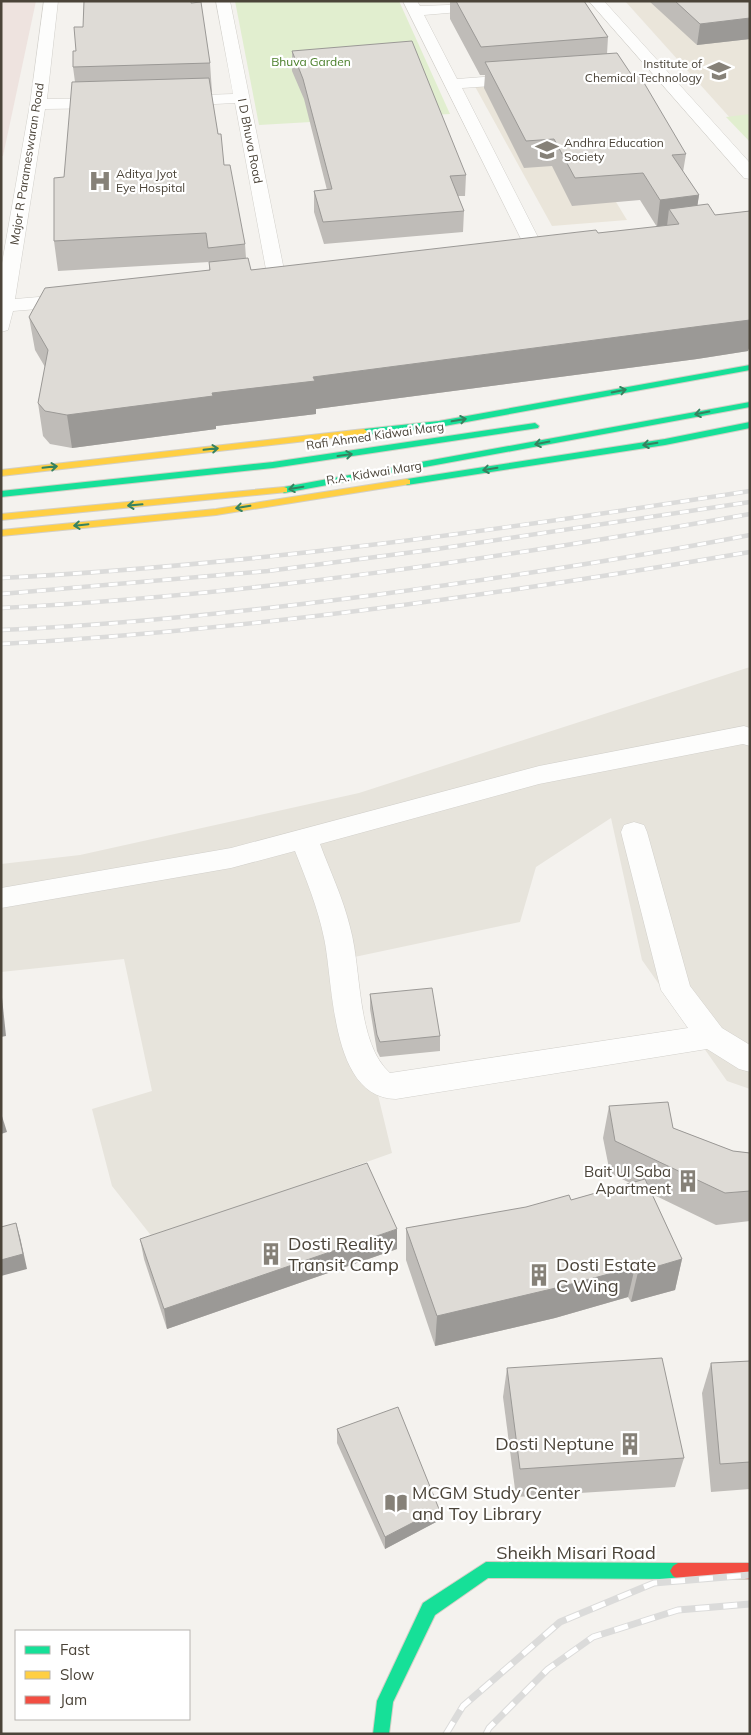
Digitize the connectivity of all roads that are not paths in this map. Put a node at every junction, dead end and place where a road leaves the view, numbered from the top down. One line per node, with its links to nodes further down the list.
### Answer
1 (51, 1): 13 (street, Major R Parameswaran Road)
2 (223, 1): 10 (street, I D Bhuva Road)
3 (596, 1): 6 (street)
4 (412, 6): 5 (street); 9 (street)
5 (471, 7)
6 (656, 69): 7 (street); 14 (street)
7 (637, 70)
8 (539, 78): 9 (street)
9 (452, 84): 16 (street)
10 (242, 98): 12 (street); 18 (street, I D Bhuva Road)
11 (118, 102): 13 (street)
12 (157, 102)
13 (38, 104): 20 (street, Major R Parameswaran Road)
14 (750, 174)
15 (556, 248): 16 (street)
16 (536, 251): 17 (street)
17 (517, 253)
18 (258, 282)
19 (91, 298): 20 (street)
20 (3, 306): 21 (street, Major R Parameswaran Road)
21 (1, 326)
22 (750, 366): 26 (main road, one-way to 22)
23 (750, 404): 28 (main road, one-way to 28)
24 (548, 424): 27 (main road, Rafi Ahmed Kidwai Marg, one-way to 24)
25 (750, 425): 29 (main road, R.A. Kidwai Marg, one-way to 29)
26 (1, 473)
27 (1, 494)
28 (1, 517)
29 (1, 533)
30 (750, 737): 32 (street)
31 (634, 832): 34 (street)
32 (304, 838): 33 (street); 34 (street)
33 (1, 898)
34 (711, 1036): 35 (street)
35 (750, 1060)
36 (750, 1571): 37 (main road, Sheikh Misari Road)
37 (381, 1734)

